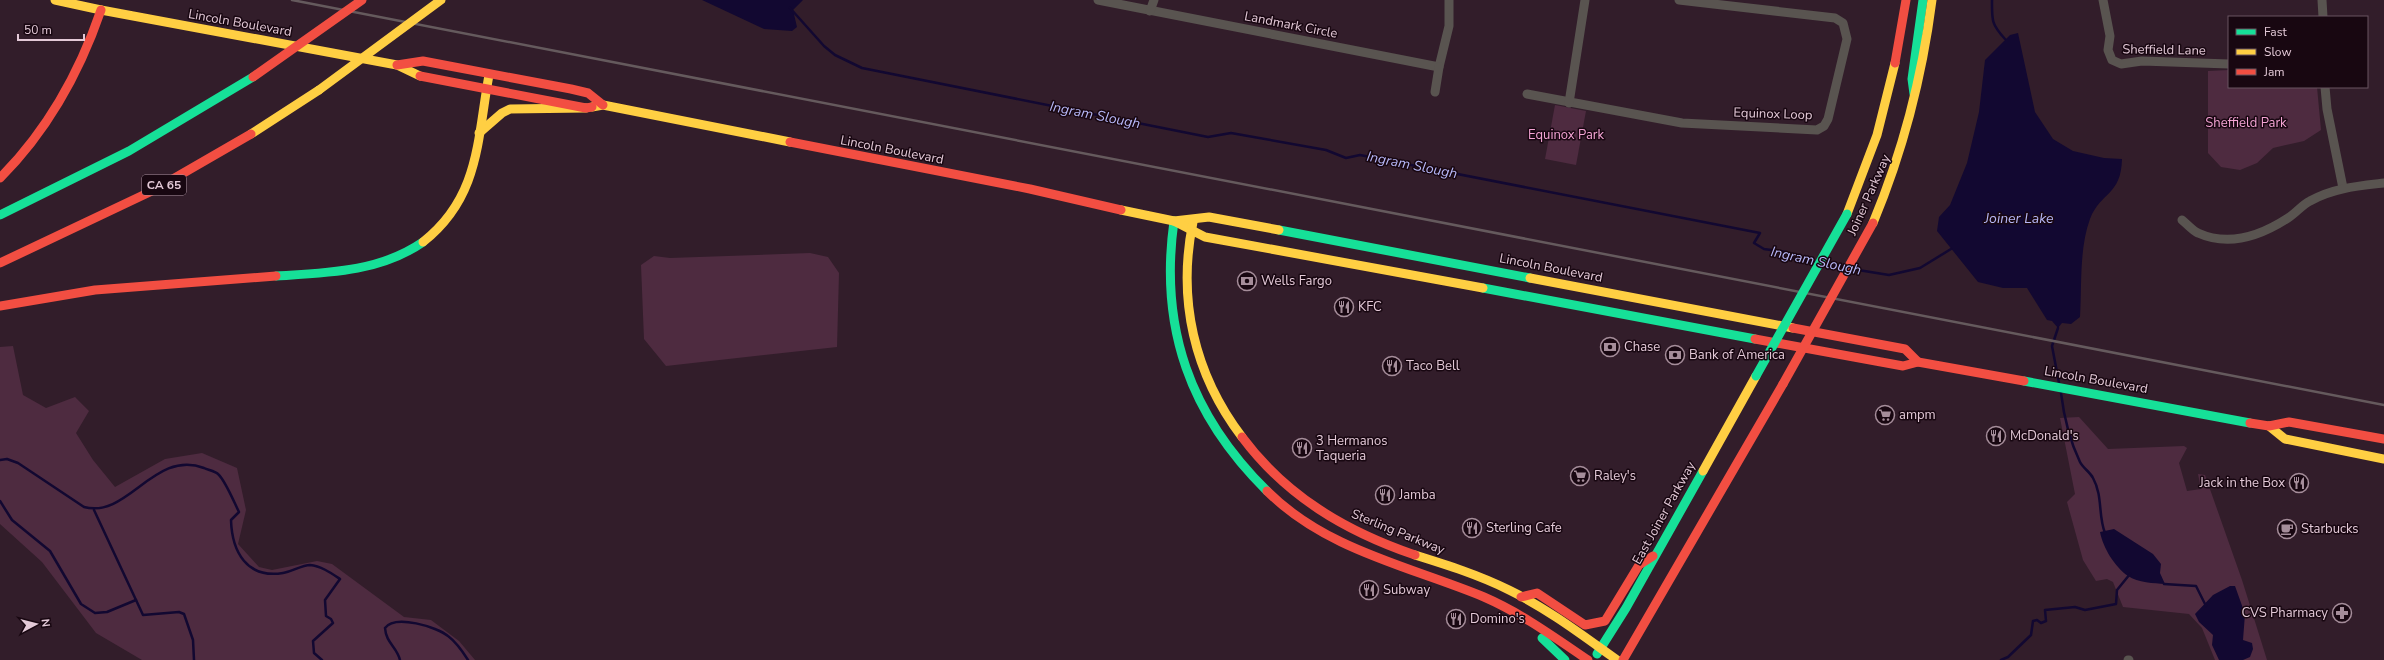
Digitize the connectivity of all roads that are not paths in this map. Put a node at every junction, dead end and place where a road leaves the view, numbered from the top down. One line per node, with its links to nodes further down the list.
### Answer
1 (55, 0): 14 (main road, Lincoln Boulevard)
2 (362, 0): 33 (main road, bridge)
3 (441, 0): 38 (main road, CA 65, bridge)
4 (1098, 0): 15 (street, Landmark Circle)
5 (1154, 0): 15 (street)
6 (1449, 0): 19 (street)
7 (1585, 0): 25 (street)
8 (1679, 0): 25 (street, Equinox Loop)
9 (1906, 0): 41 (main road, Joiner Parkway, bridge)
10 (1923, 0): 27 (main road)
11 (1932, 0): 27 (main road, Joiner Parkway)
12 (2103, 0): 17 (street, Sheffield Lane)
13 (2322, 0): 16 (street)
14 (101, 10): 18 (main road, Lincoln Boulevard); 30 (main road)
15 (1150, 11): 19 (street, Landmark Circle)
16 (2323, 16)
17 (2228, 64)
18 (397, 65): 20 (main road, Lincoln Boulevard); 22 (main road, Lincoln Boulevard)
19 (1439, 67): 23 (street)
20 (489, 75): 22 (main road); 26 (main road, Lincoln Boulevard)
21 (2325, 88): 32 (street)
22 (486, 90): 28 (main road, Lincoln Boulevard); 29 (main road)
23 (1435, 92)
24 (1527, 94): 25 (street, Equinox Loop)
25 (1569, 103)
26 (603, 105): 28 (main road, Lincoln Boulevard); 36 (main road, Lincoln Boulevard)
27 (1915, 105): 53 (main road, Joiner Parkway, bridge)
28 (586, 108): 29 (main road)
29 (479, 133): 39 (main road)
30 (0, 178)
31 (2384, 183): 32 (street)
32 (2343, 188): 35 (street)
33 (0, 215)
34 (1193, 218): 36 (main road, Lincoln Boulevard); 37 (main road, Sterling Parkway); 40 (main road, Lincoln Boulevard)
35 (2182, 220)
36 (1174, 221): 37 (main road, Lincoln Boulevard); 47 (main road)
37 (1191, 230): 40 (main road, Lincoln Boulevard); 46 (main road, Sterling Parkway)
38 (0, 263)
39 (0, 306)
40 (1918, 362): 42 (main road, Lincoln Boulevard)
41 (1756, 376): 45 (main road, East Joiner Parkway)
42 (2269, 426): 43 (main road, Lincoln Boulevard); 44 (main road, Lincoln Boulevard)
43 (2384, 439)
44 (2384, 459)
45 (1656, 554): 46 (main road); 48 (main road, East Joiner Parkway)
46 (1521, 597): 48 (main road, Sterling Parkway)
47 (1510, 610): 49 (main road); 50 (main road)
48 (1601, 648): 51 (main road, East Joiner Parkway); 52 (main road, Sterling Parkway)
49 (1566, 660)
50 (1588, 660)
51 (1593, 660)
52 (1617, 660)
53 (1623, 660)

